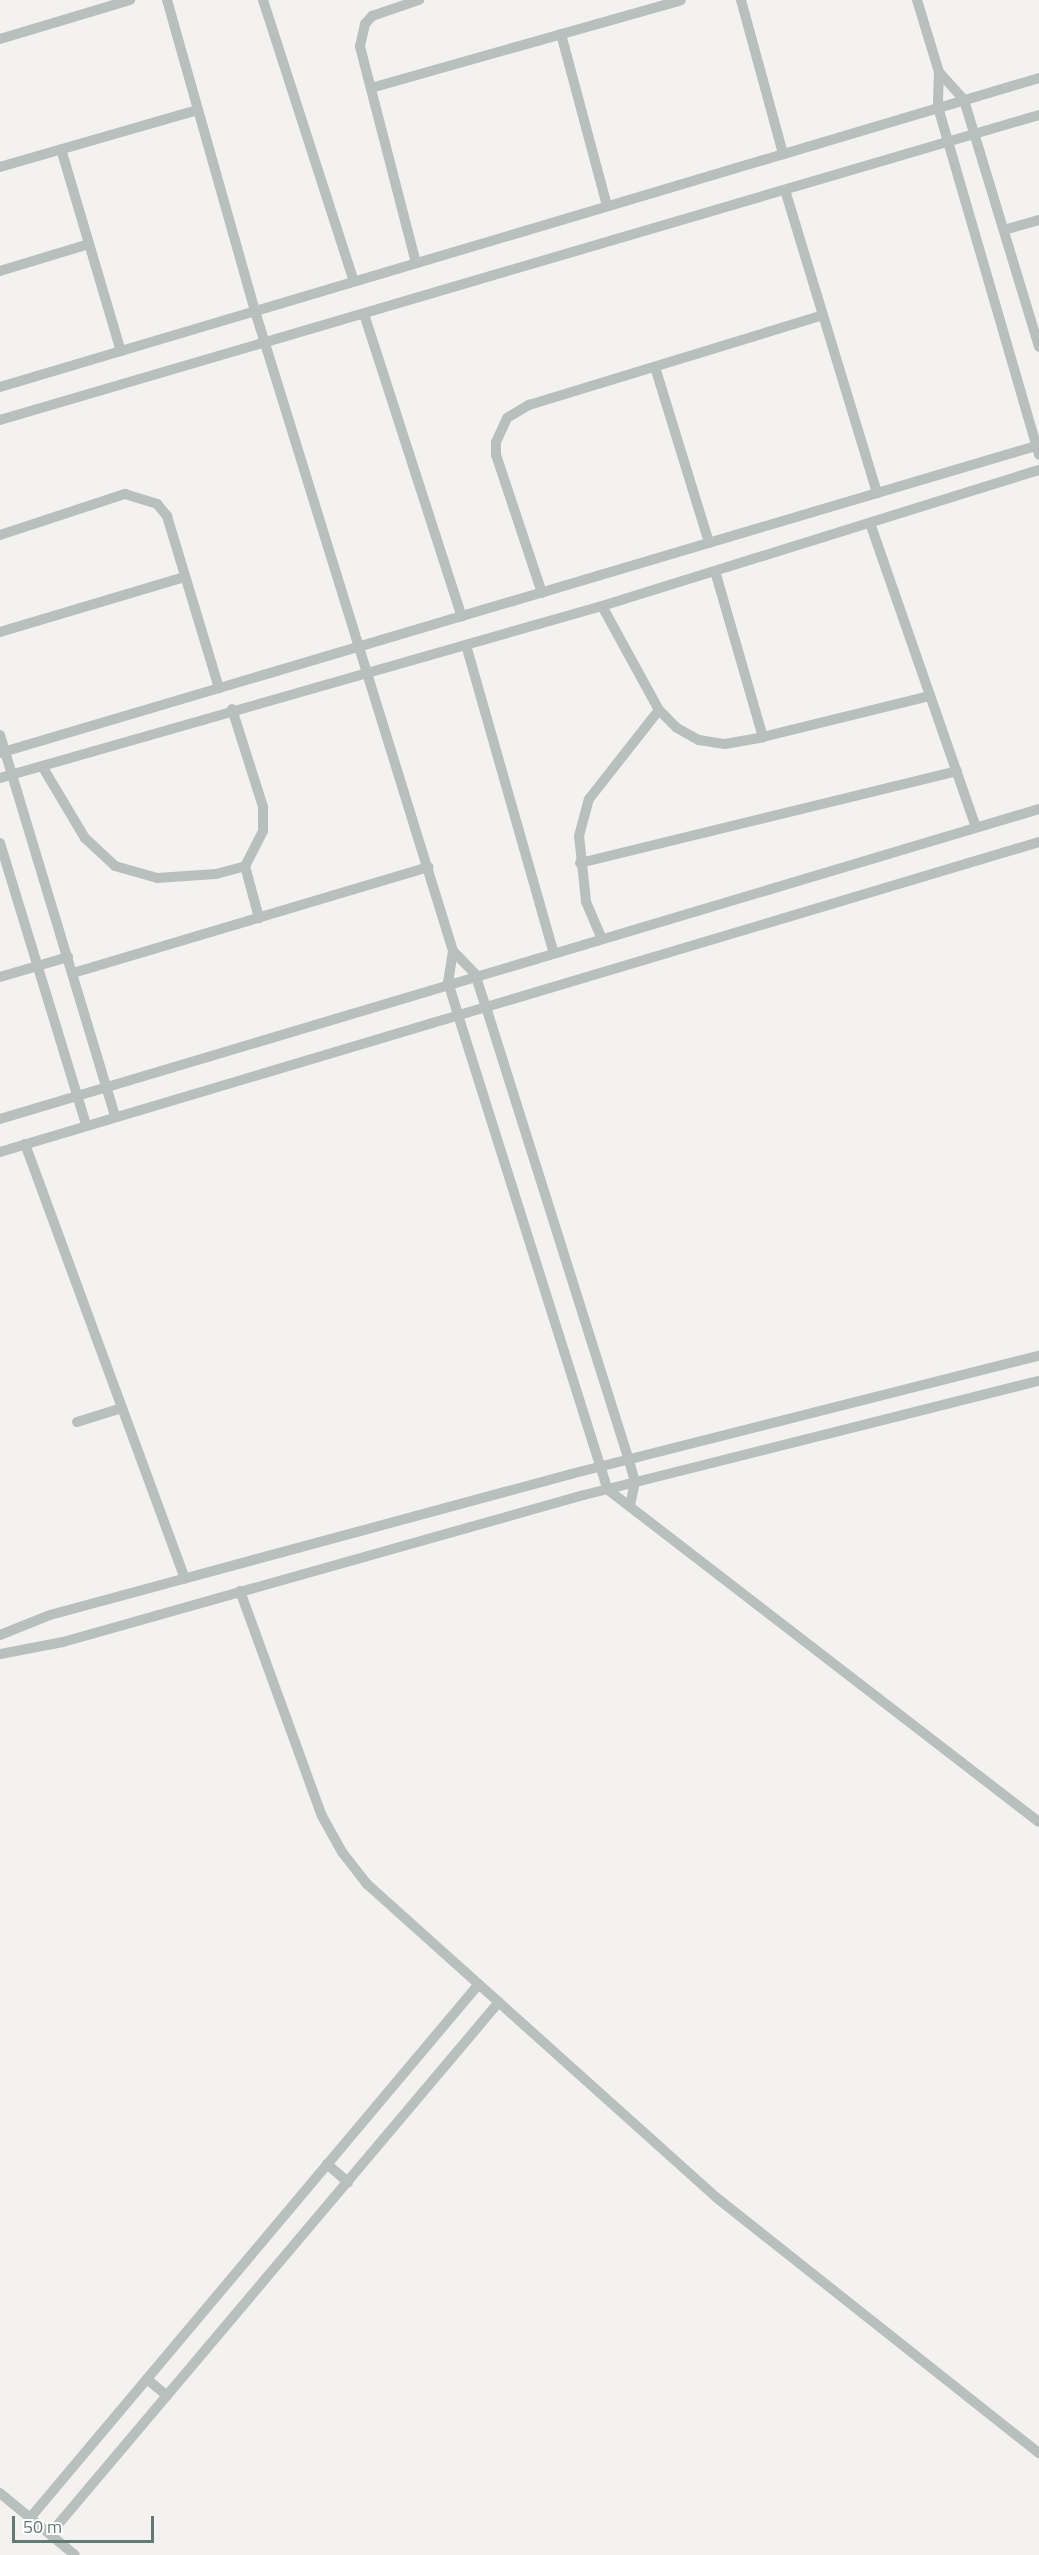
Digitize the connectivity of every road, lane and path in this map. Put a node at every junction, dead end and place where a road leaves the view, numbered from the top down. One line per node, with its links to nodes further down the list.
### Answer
1 (130, 0): 9 (street)
2 (166, 0): 15 (street)
3 (263, 0): 29 (street)
4 (419, 0): 12 (street)
5 (681, 0): 8 (street)
6 (741, 0): 20 (street)
7 (917, 0): 10 (street)
8 (561, 34): 12 (street); 23 (street)
9 (0, 39)
10 (939, 72): 13 (street); 14 (street)
11 (1039, 78): 13 (street)
12 (371, 88): 27 (street)
13 (964, 100): 14 (street); 17 (street)
14 (938, 107): 18 (street); 20 (street)
15 (198, 110): 19 (street); 30 (street)
16 (1039, 115): 17 (street)
17 (974, 134): 18 (street); 25 (street)
18 (948, 142): 22 (street); 40 (street)
19 (60, 149): 21 (street); 26 (street)
20 (783, 154): 23 (street)
21 (0, 167)
22 (785, 190): 31 (street); 32 (street)
23 (607, 206): 27 (street)
24 (1039, 220): 25 (street)
25 (1004, 231): 33 (street)
26 (89, 244): 28 (street); 36 (street)
27 (416, 263): 29 (street)
28 (0, 271)
29 (354, 281): 30 (street)
30 (255, 311): 34 (street); 36 (street)
31 (364, 314): 34 (street); 50 (street)
32 (823, 315): 37 (street); 42 (street)
33 (1036, 326): 35 (street)
34 (265, 343): 39 (street); 53 (street)
35 (1039, 348)
36 (121, 351): 38 (street)
37 (656, 367): 45 (street); 48 (street)
38 (0, 387)
39 (0, 420)
40 (1038, 449): 42 (street)
41 (1039, 470): 43 (street)
42 (877, 493): 45 (street)
43 (870, 523): 46 (street); 56 (street)
44 (0, 535): 47 (street)
45 (709, 543): 48 (street)
46 (715, 571): 49 (street); 60 (street)
47 (185, 577): 51 (street); 55 (street)
48 (542, 593): 50 (street)
49 (602, 606): 52 (street); 58 (street)
50 (462, 616): 53 (street)
51 (0, 632)
52 (466, 645): 54 (street); 76 (street)
53 (360, 647): 54 (street); 55 (street)
54 (368, 673): 57 (street); 72 (street)
55 (219, 688): 61 (street)
56 (930, 696): 60 (street); 63 (street)
57 (232, 709): 62 (street); 71 (street)
58 (659, 710): 60 (street); 70 (street)
59 (0, 735): 61 (street)
60 (764, 737)
61 (3, 752): 64 (street)
62 (42, 766): 64 (street); 71 (street)
63 (957, 771): 67 (street); 70 (street)
64 (12, 775): 65 (street); 77 (street)
65 (0, 778)
66 (1039, 808): 67 (street)
67 (976, 827): 74 (street)
68 (1039, 842): 83 (street)
69 (0, 843): 78 (street)
70 (580, 862): 74 (street)
71 (245, 866): 73 (street)
72 (429, 867): 73 (street); 75 (street)
73 (259, 918): 79 (street)
74 (601, 937): 76 (street)
75 (453, 951): 80 (street); 82 (street)
76 (553, 951): 80 (street)
77 (68, 957): 78 (street); 79 (street)
78 (38, 966): 81 (street); 86 (street)
79 (73, 973): 85 (street)
80 (475, 974): 82 (street); 83 (street)
81 (0, 977)
82 (448, 982): 84 (street); 85 (street)
83 (486, 1007): 84 (street); 96 (street)
84 (458, 1015): 87 (street); 97 (street)
85 (107, 1087): 86 (street); 87 (street)
86 (78, 1096): 88 (street); 89 (street)
87 (116, 1117): 89 (street)
88 (0, 1119)
89 (87, 1125): 90 (street)
90 (25, 1144): 91 (street); 94 (street)
91 (0, 1152)
92 (1039, 1356): 96 (street)
93 (1039, 1381): 98 (street)
94 (122, 1407): 95 (street); 101 (street)
95 (77, 1422)
96 (629, 1460): 97 (street); 98 (street)
97 (598, 1467): 99 (street); 101 (street)
98 (635, 1482): 99 (street); 100 (street)
99 (607, 1489): 100 (street); 102 (street)
100 (630, 1505): 105 (street)
101 (184, 1579): 103 (street)
102 (240, 1591): 104 (street); 106 (street)
103 (0, 1635)
104 (0, 1654)
105 (1039, 1822)
106 (478, 1985): 107 (street); 108 (street)
107 (499, 2002): 109 (street); 112 (street)
108 (327, 2164): 109 (street); 110 (street)
109 (348, 2182): 111 (street)
110 (147, 2379): 111 (street); 114 (street)
111 (167, 2396): 115 (street)
112 (1039, 2453)
113 (0, 2493): 114 (street)
114 (30, 2518): 115 (street)
115 (50, 2535): 116 (street)
116 (67, 2553)

